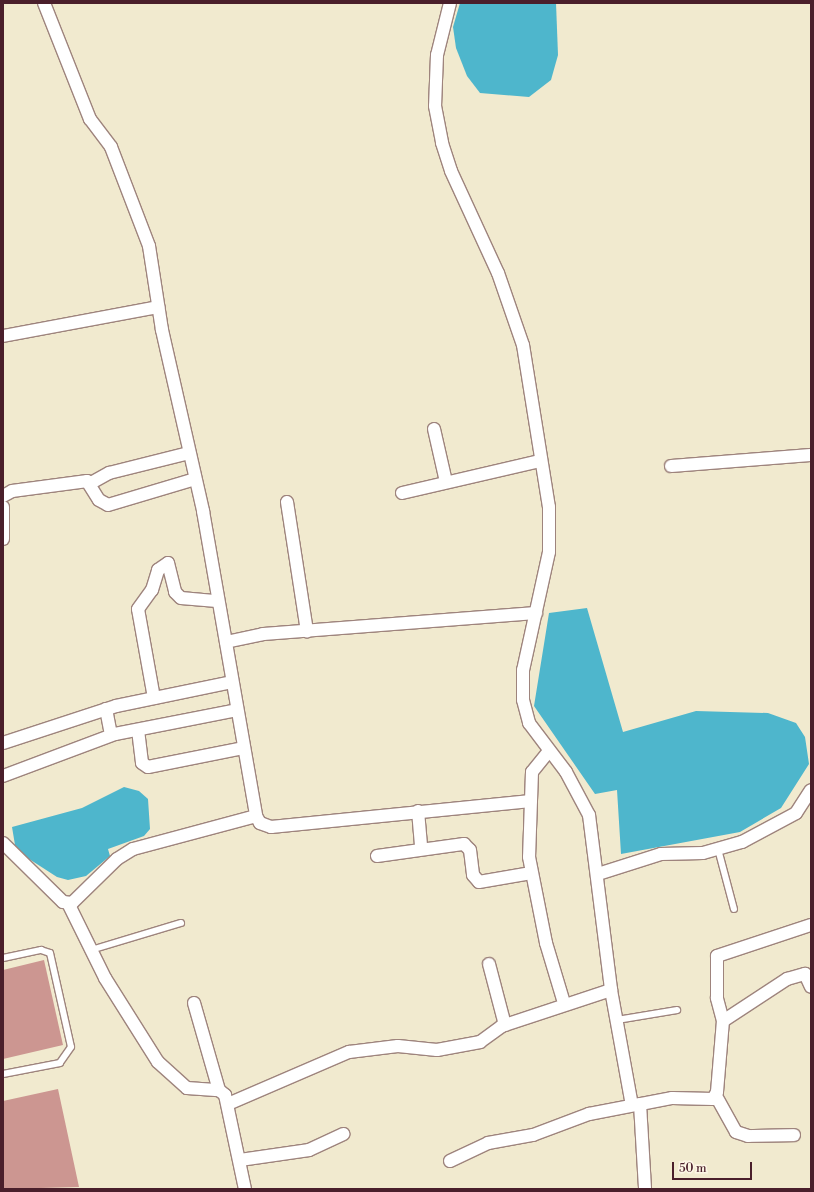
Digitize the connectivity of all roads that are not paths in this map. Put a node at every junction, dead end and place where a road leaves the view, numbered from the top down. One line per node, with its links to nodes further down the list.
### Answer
1 (44, 3): 3 (street)
2 (450, 3): 8 (street)
3 (158, 307): 4 (street); 6 (street)
4 (3, 336)
5 (434, 429): 11 (street)
6 (189, 453): 10 (street); 12 (street)
7 (811, 455): 9 (street)
8 (540, 461): 11 (street); 19 (street)
9 (671, 466)
10 (195, 479): 12 (street); 18 (street)
11 (446, 482): 13 (street)
12 (91, 484): 14 (street)
13 (402, 493)
14 (3, 496)
15 (287, 502): 20 (street)
16 (3, 507): 17 (street)
17 (3, 539)
18 (217, 601): 21 (street); 23 (street)
19 (536, 613): 20 (street); 30 (street)
20 (307, 631): 21 (street)
21 (226, 642): 22 (street)
22 (232, 682): 23 (street); 25 (street)
23 (154, 698): 24 (street)
24 (106, 709): 27 (street); 28 (street)
25 (237, 710): 26 (street); 29 (street)
26 (138, 730): 27 (street); 29 (street)
27 (111, 735): 31 (street)
28 (3, 743)
29 (244, 748): 35 (street)
30 (549, 751): 33 (street); 41 (street)
31 (3, 776)
32 (811, 790): 38 (street)
33 (531, 801): 34 (street); 40 (street)
34 (418, 811): 35 (street); 37 (street)
35 (256, 816): 42 (street)
36 (3, 843): 42 (street)
37 (421, 848): 39 (street); 40 (street)
38 (718, 850): 41 (street); 43 (lane)
39 (377, 856)
40 (531, 873): 53 (street)
41 (598, 874): 51 (street)
42 (68, 903): 46 (street)
43 (734, 909)
44 (181, 923): 46 (lane)
45 (811, 925): 56 (street)
46 (92, 950): 59 (street)
47 (3, 958): 58 (lane)
48 (489, 964): 57 (street)
49 (809, 975): 50 (street); 56 (street)
50 (811, 987)
51 (611, 990): 53 (street); 55 (street)
52 (194, 1003): 59 (street)
53 (564, 1003): 57 (street)
54 (677, 1010): 55 (lane)
55 (617, 1020): 62 (street)
56 (723, 1021): 60 (street)
57 (506, 1025): 61 (street)
58 (3, 1074)
59 (219, 1090): 61 (street)
60 (716, 1096): 62 (street); 64 (street)
61 (228, 1104): 65 (street)
62 (636, 1104): 66 (street); 68 (street)
63 (344, 1134): 65 (street)
64 (794, 1134)
65 (240, 1160): 67 (street)
66 (450, 1161)
67 (245, 1189)
68 (645, 1189)

